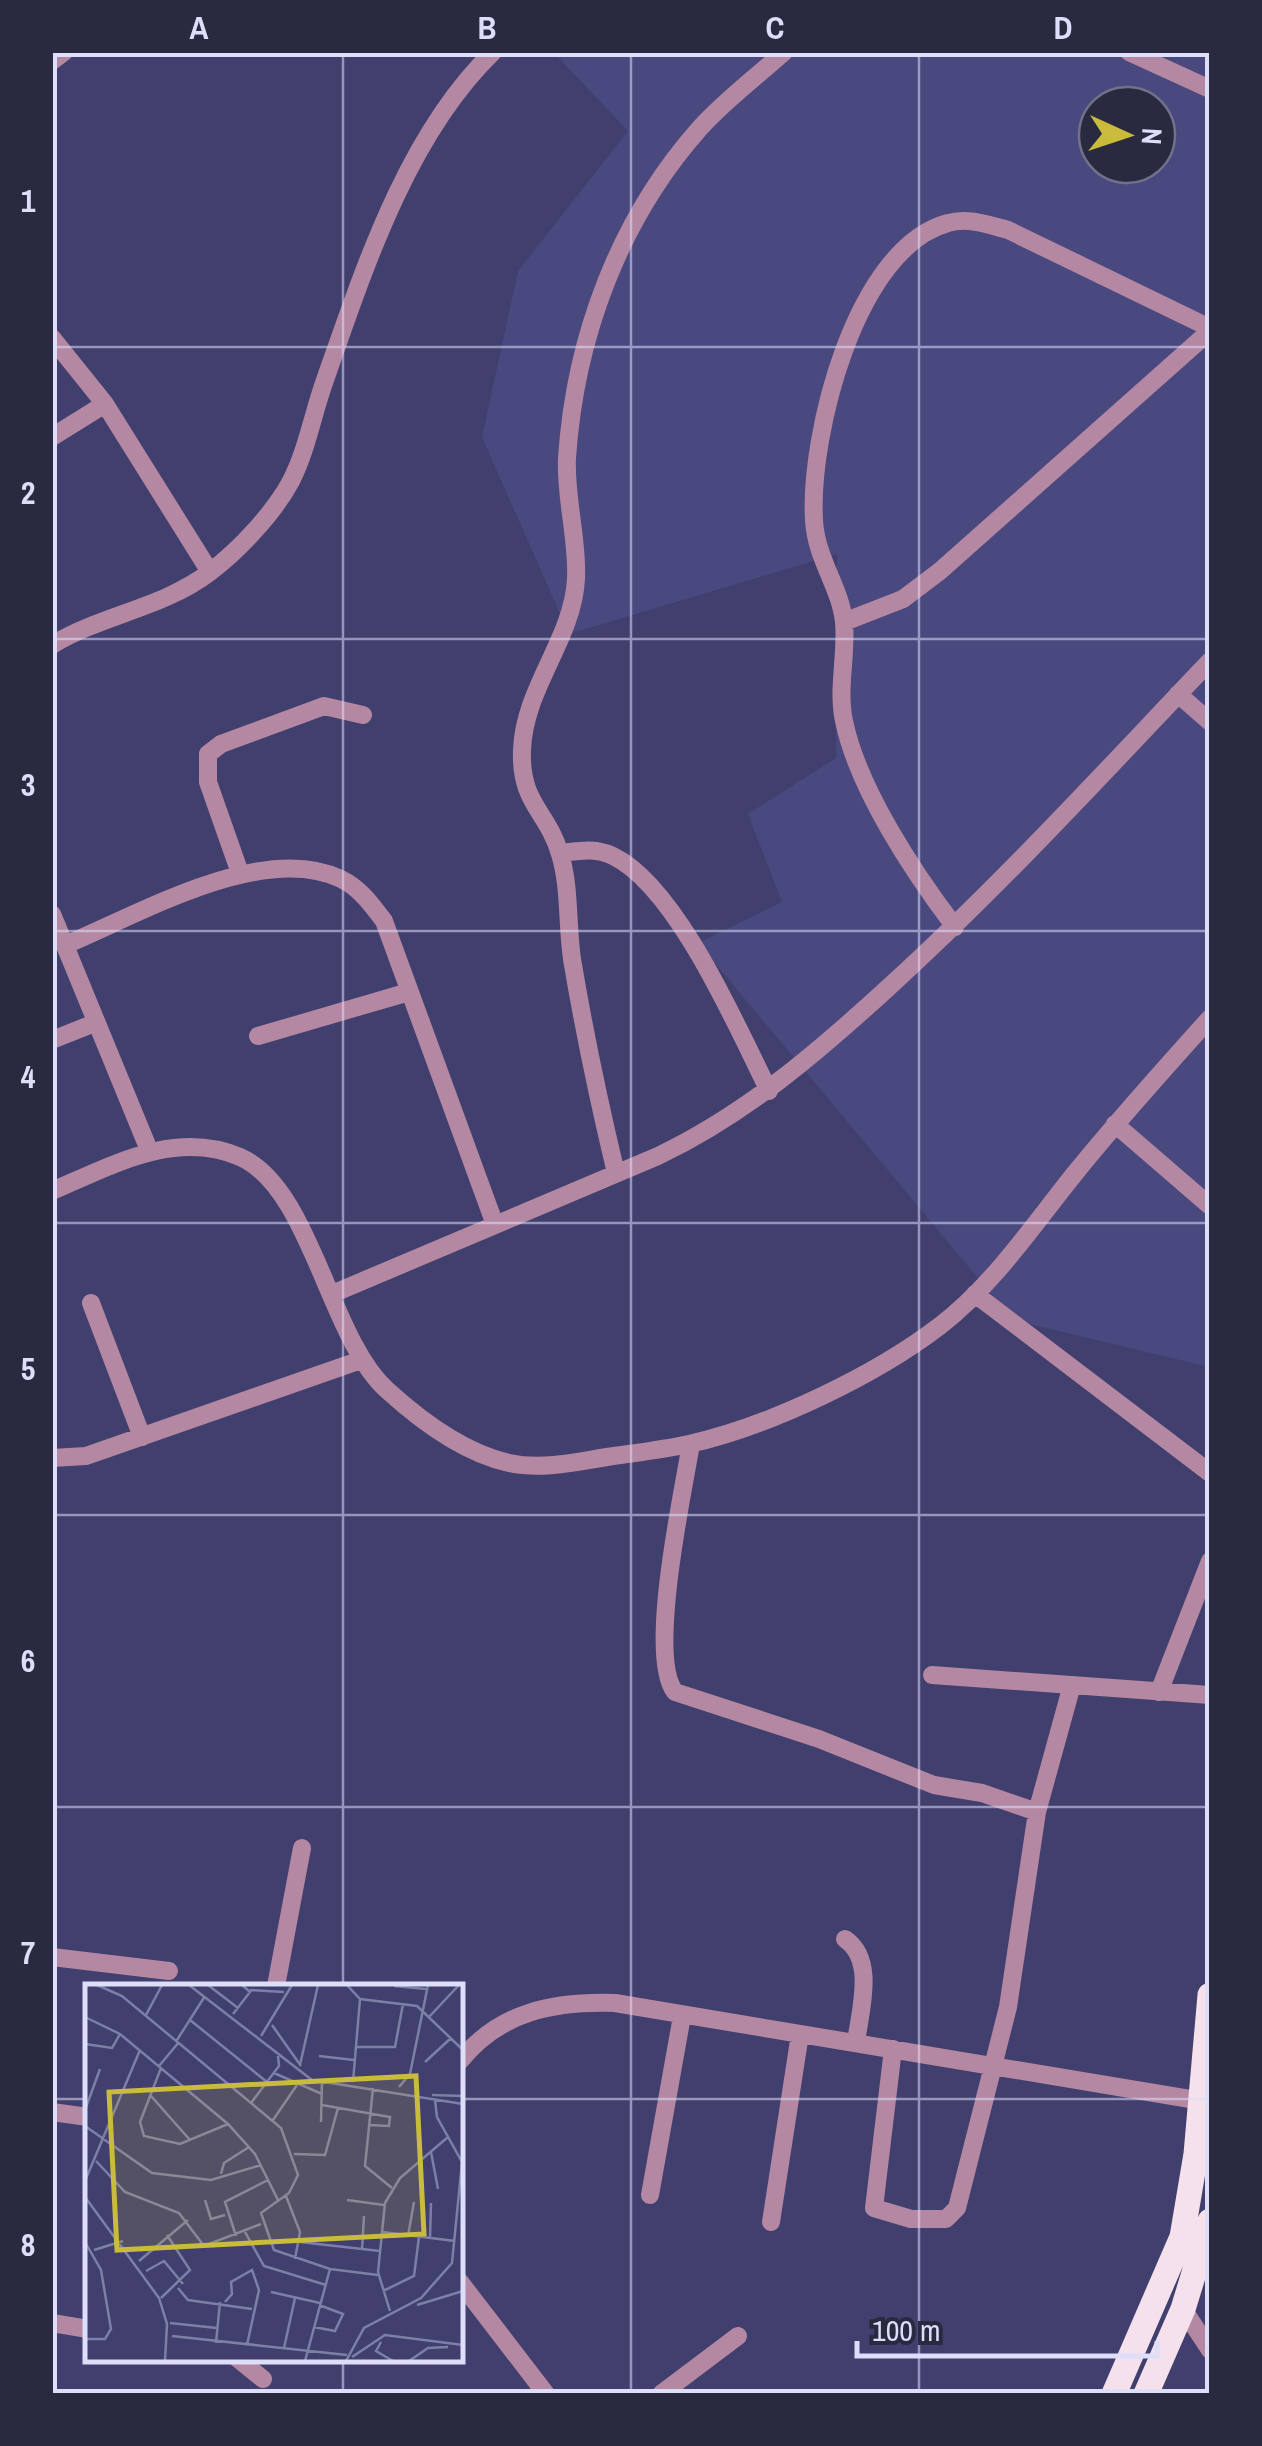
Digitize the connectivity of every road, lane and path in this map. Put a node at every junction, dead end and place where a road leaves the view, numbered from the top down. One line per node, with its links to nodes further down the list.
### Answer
1 (64, 52): 5 (street)
2 (493, 52): 11 (street)
3 (784, 52): 18 (street)
4 (1130, 52): 6 (street)
5 (52, 61)
6 (1210, 89)
7 (1210, 330): 12 (street); 12 (street)
8 (52, 338): 9 (street)
9 (105, 404): 10 (street); 11 (street)
10 (52, 437)
11 (210, 572): 13 (street)
12 (844, 622): 21 (street)
13 (52, 645)
14 (1210, 661): 15 (street)
15 (1178, 694): 17 (street); 21 (street)
16 (363, 715): 19 (street)
17 (1210, 722)
18 (560, 853): 28 (street); 31 (street)
19 (240, 873): 22 (street); 23 (street)
20 (52, 914): 22 (street)
21 (955, 927): 28 (street)
22 (65, 945): 25 (street)
23 (408, 992): 26 (street); 34 (street)
24 (1210, 1018): 29 (street)
25 (95, 1023): 27 (street); 30 (street)
26 (258, 1036)
27 (52, 1040)
28 (769, 1091): 31 (street)
29 (1115, 1124): 33 (street); 36 (street)
30 (149, 1150): 32 (street); 35 (street)
31 (616, 1173): 34 (street)
32 (52, 1191)
33 (1210, 1206)
34 (494, 1222): 35 (street)
35 (332, 1294): 38 (street)
36 (975, 1294): 40 (street); 42 (street)
37 (91, 1303): 39 (street)
38 (361, 1360): 39 (street); 40 (street)
39 (142, 1437): 41 (street)
40 (691, 1444): 48 (street)
41 (52, 1458)
42 (1210, 1473)
43 (1210, 1561): 46 (street)
44 (932, 1674): 45 (street)
45 (1072, 1685): 46 (street); 48 (street)
46 (1158, 1692): 47 (street)
47 (1210, 1696)
48 (1037, 1812): 60 (street)
49 (302, 1848): 53 (street)
50 (845, 1939): 57 (street)
51 (52, 1958): 52 (street)
52 (169, 1972)
53 (276, 1984)
54 (1210, 1995): 61 (main road)
55 (682, 2016): 56 (street); 59 (street); 64 (street)
56 (800, 2034): 57 (street); 65 (street)
57 (856, 2043): 58 (street)
58 (893, 2049): 60 (street); 60 (street)
59 (462, 2060)
60 (992, 2067): 61 (street)
61 (1202, 2101): 77 (main road)
62 (52, 2112): 63 (street)
63 (85, 2117)
64 (650, 2195)
65 (771, 2222)
66 (1210, 2222): 68 (main road)
67 (462, 2285): 75 (street)
68 (1182, 2308): 72 (street); 78 (main road)
69 (52, 2323): 70 (street)
70 (85, 2328)
71 (738, 2336): 76 (street)
72 (1210, 2350)
73 (241, 2361): 74 (street)
74 (263, 2379)
75 (546, 2394)
76 (660, 2394)
77 (1114, 2394)
78 (1146, 2394)

